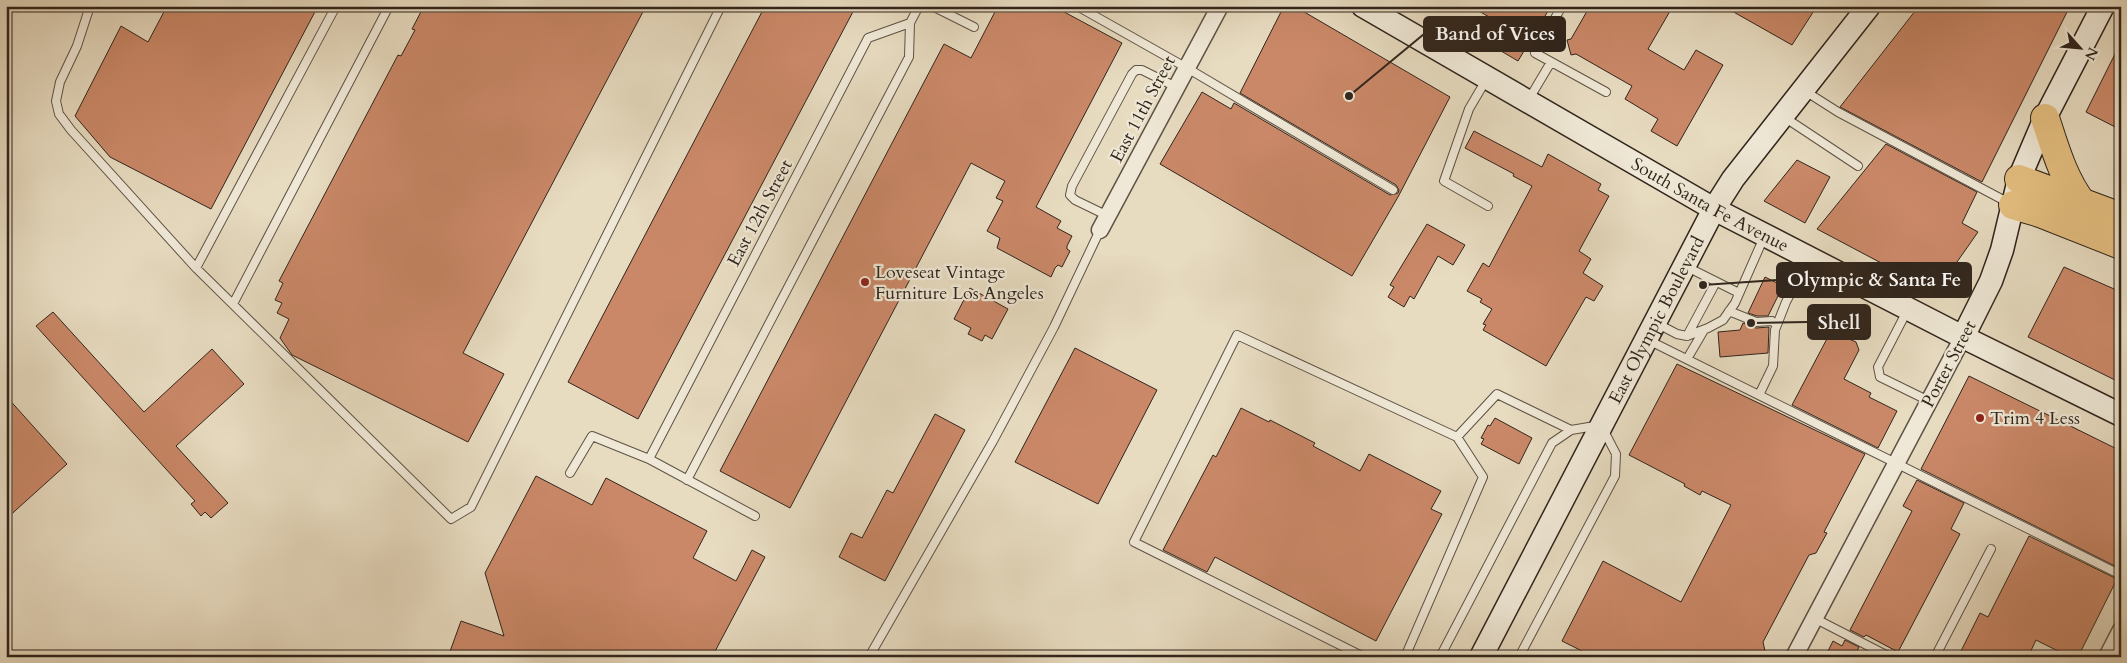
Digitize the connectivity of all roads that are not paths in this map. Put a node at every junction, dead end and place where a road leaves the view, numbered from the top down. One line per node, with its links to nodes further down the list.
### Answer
1 (90, 6): 37 (lane)
2 (336, 6): 37 (lane)
3 (389, 6): 40 (lane)
4 (722, 6): 40 (lane)
5 (919, 6): 13 (lane)
6 (932, 6): 14 (lane)
7 (1077, 6): 16 (lane)
8 (1220, 6): 16 (street, East 11th Street)
9 (1363, 6): 17 (main road, South Santa Fe Avenue)
10 (1562, 6): 15 (lane)
11 (1869, 6): 19 (main road, East Olympic Boulevard)
12 (2103, 6): 23 (main road, Porter Street)
13 (910, 23): 55 (lane, East 12th Street); 58 (lane)
14 (974, 28)
15 (1551, 62): 20 (lane); 21 (lane)
16 (1187, 68): 18 (street, East 11th Street); 26 (lane)
17 (1487, 79): 21 (main road, South Santa Fe Avenue); 29 (lane)
18 (1176, 87): 32 (street, East 11th Street); 32 (lane)
19 (1803, 90): 22 (main road, East Olympic Boulevard); 28 (lane)
20 (1606, 92)
21 (1527, 102): 30 (main road, South Santa Fe Avenue)
22 (1783, 115): 24 (lane); 30 (main road, East Olympic Boulevard)
23 (2045, 118): 25 (main road, Porter Street); 27 (highway)
24 (1858, 166)
25 (2018, 179): 27 (highway); 28 (main road, Porter Street)
26 (1393, 190)
27 (2082, 203): 31 (highway)
28 (2013, 205): 34 (highway); 47 (main road, Porter Street)
29 (1488, 206)
30 (1714, 209): 33 (main road, South Santa Fe Avenue); 36 (main road, East Olympic Boulevard)
31 (2121, 217)
32 (1104, 223): 64 (lane)
33 (1765, 236): 35 (main road, South Santa Fe Avenue); 39 (lane)
34 (2121, 246)
35 (1809, 258): 41 (main road, South Santa Fe Avenue); 43 (lane)
36 (1685, 266): 38 (lane); 45 (main road, East Olympic Boulevard)
37 (196, 268): 40 (lane)
38 (1716, 282): 39 (lane); 46 (lane)
39 (1739, 293): 42 (lane)
40 (233, 304)
41 (1908, 309): 47 (main road, South Santa Fe Avenue); 50 (lane)
42 (1729, 311): 43 (lane); 44 (lane)
43 (1777, 325): 49 (lane)
44 (1704, 330): 46 (lane); 48 (lane)
45 (1651, 331): 46 (lane); 48 (lane); 52 (main road, East Olympic Boulevard)
46 (1687, 336)
47 (1963, 337): 50 (street, Porter Street); 51 (main road, South Santa Fe Avenue)
48 (1687, 359): 49 (lane)
49 (1758, 395): 56 (lane)
50 (1929, 401): 56 (street, Porter Street)
51 (2121, 415)
52 (1601, 425): 53 (lane); 68 (main road, East Olympic Boulevard); 69 (lane)
53 (1571, 430): 54 (lane); 67 (lane)
54 (1457, 437): 65 (lane); 66 (lane)
55 (649, 459): 57 (lane); 58 (lane)
56 (1896, 464): 61 (lane); 62 (street, Porter Street)
57 (570, 473)
58 (687, 480): 59 (lane)
59 (755, 516)
60 (1991, 549): 72 (lane)
61 (2121, 575)
62 (1814, 618): 70 (street, Porter Street); 71 (lane)
63 (2121, 630): 73 (street)
64 (870, 657)
65 (1364, 657)
66 (1405, 657)
67 (1440, 657)
68 (1481, 657)
69 (1519, 657)
70 (1794, 657)
71 (1890, 657)
72 (1935, 657)
73 (2107, 657)

